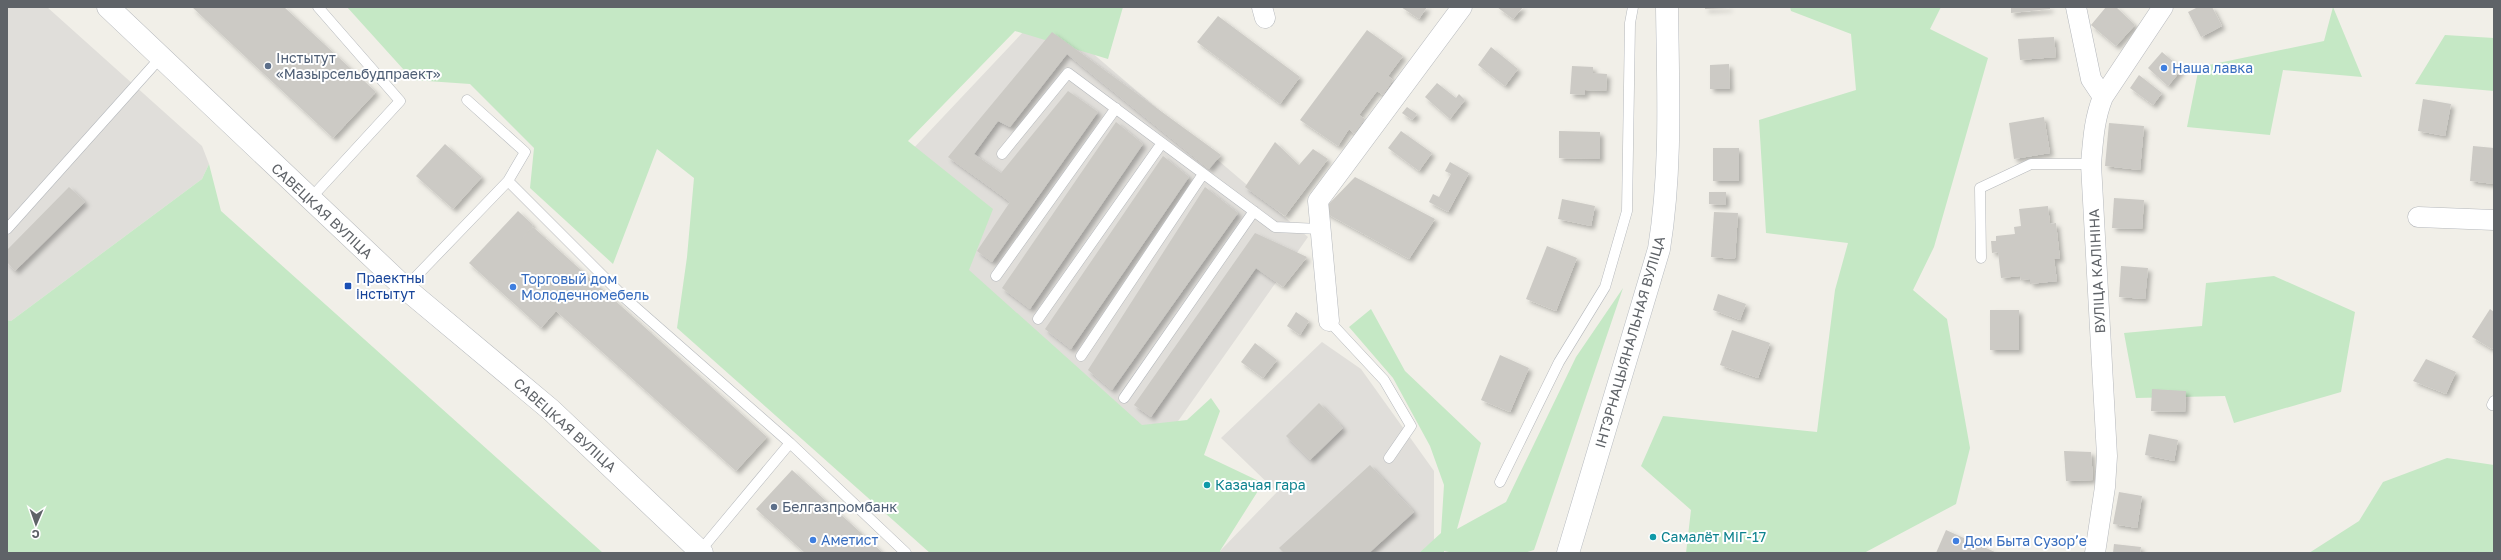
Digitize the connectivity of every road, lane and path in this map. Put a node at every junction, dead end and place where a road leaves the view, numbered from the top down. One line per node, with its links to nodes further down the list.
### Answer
1 (108, 7): 8 (street, САВЕЦКАЯ ВУЛІЦА)
2 (318, 7): 17 (lane)
3 (1462, 7): 22 (street)
4 (1633, 7): 32 (lane)
5 (1667, 7): 35 (street, ІНТЭРНАЦЫЯНАЛЬНАЯ ВУЛІЦА)
6 (2076, 7): 9 (street)
7 (2163, 7): 9 (street, ВУЛІЦА КАЛІНІНА)
8 (161, 57): 17 (street, САВЕЦКАЯ ВУЛІЦА); 21 (lane)
9 (2103, 97): 14 (street, ВУЛІЦА КАЛІНІНА)
10 (467, 100): 16 (lane)
11 (1116, 108): 12 (lane); 13 (lane); 24 (lane)
12 (1162, 143): 15 (lane); 26 (lane)
13 (1002, 154)
14 (2091, 164): 23 (lane); 36 (street, ВУЛІЦА КАЛІНІНА)
15 (1203, 174): 18 (lane); 28 (lane)
16 (508, 181): 25 (lane); 30 (lane)
17 (310, 199): 25 (street, САВЕЦКАЯ ВУЛІЦА)
18 (1254, 211): 22 (lane); 29 (lane)
19 (2418, 217): 20 (street)
20 (2494, 220)
21 (7, 229)
22 (1320, 229): 27 (street)
23 (1981, 258)
24 (996, 276)
25 (405, 288): 33 (street, САВЕЦКАЯ ВУЛІЦА)
26 (1038, 319)
27 (1329, 321): 31 (lane)
28 (1081, 356)
29 (1124, 398)
30 (790, 443): 33 (lane); 34 (lane)
31 (1389, 458)
32 (1500, 482)
33 (701, 552)
34 (906, 553)
35 (1568, 553)
36 (2095, 553)

